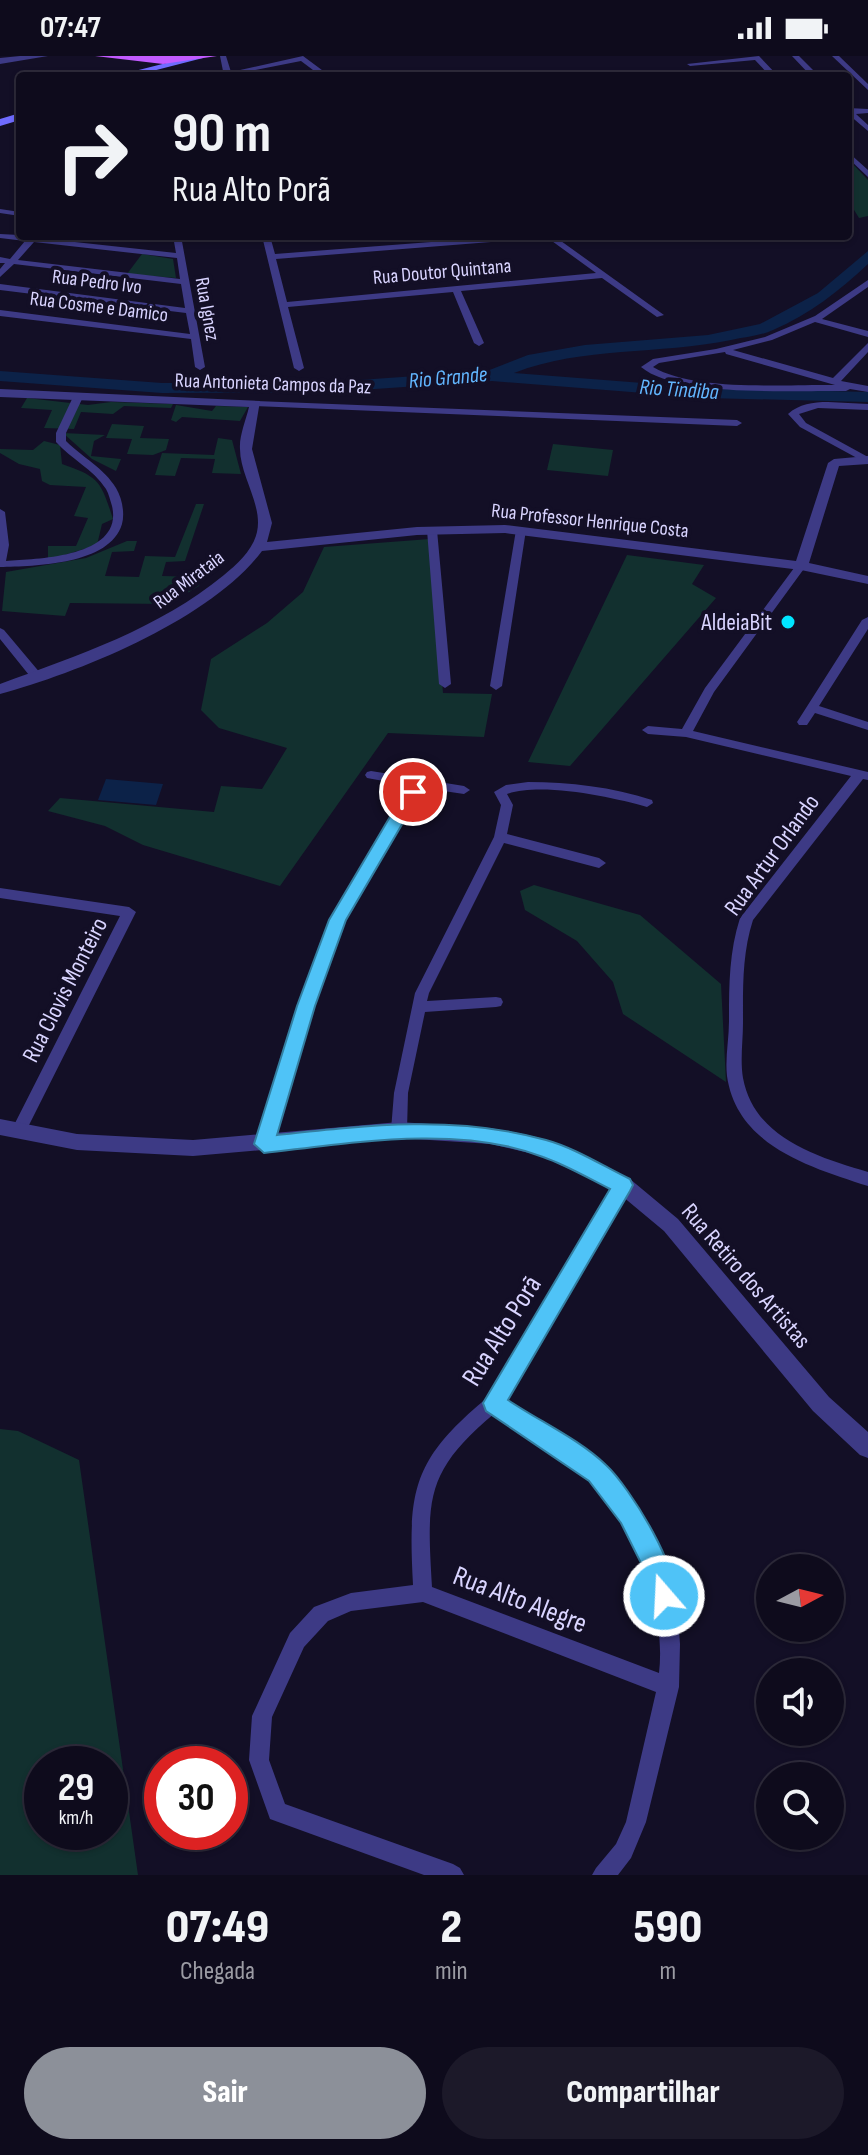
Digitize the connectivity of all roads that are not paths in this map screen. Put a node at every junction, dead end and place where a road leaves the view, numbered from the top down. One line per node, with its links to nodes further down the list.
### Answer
1 (44, 56): 7 (street)
2 (100, 56): 8 (main road)
3 (166, 56): 12 (main road)
4 (212, 56): 10 (main road)
5 (795, 56): 23 (street)
6 (835, 56): 24 (street)
7 (23, 57): 13 (street)
8 (111, 57): 12 (main road); 17 (main road)
9 (756, 57): 14 (street); 22 (street)
10 (198, 58): 12 (main road); 19 (main road)
11 (300, 58): 20 (street); 21 (street)
12 (152, 60): 18 (main road)
13 (0, 61)
14 (720, 62): 15 (street); 16 (street)
15 (690, 64)
16 (727, 69)
17 (121, 72)
18 (127, 72)
19 (137, 72)
20 (240, 72)
21 (320, 72)
22 (770, 72)
23 (811, 72)
24 (852, 72)
25 (852, 72): 26 (street)
26 (868, 88)
27 (852, 114): 28 (street)
28 (868, 129)
29 (852, 158): 30 (street)
30 (868, 175)
31 (32, 240): 40 (street)
32 (50, 240): 37 (street, Rua Ignez)
33 (177, 240): 37 (street, Rua Ignez)
34 (267, 240): 38 (street)
35 (490, 240): 38 (street)
36 (555, 240): 42 (street)
37 (179, 256): 43 (street, Rua Ignez)
38 (271, 257): 47 (street)
39 (0, 260): 40 (street)
40 (11, 262): 41 (street); 43 (street)
41 (0, 274)
42 (603, 275): 46 (street, Rua Doutor Quintana); 50 (street)
43 (185, 282): 48 (street, Rua Ignez)
44 (868, 284): 51 (street)
45 (0, 287): 48 (street, Rua Pedro Ivo)
46 (456, 289): 47 (street, Rua Doutor Quintana); 54 (street)
47 (285, 305): 58 (street)
48 (190, 311): 53 (street, Rua Ignez)
49 (0, 313): 53 (street, Rua Cosme e Damico)
50 (660, 315)
51 (817, 320): 52 (street); 56 (street)
52 (868, 334)
53 (194, 337): 57 (street, Rua Ignez)
54 (479, 343)
55 (868, 346): 59 (street)
56 (724, 351): 59 (street); 60 (street)
57 (200, 367)
58 (299, 368)
59 (835, 382): 60 (street)
60 (846, 388): 61 (street)
61 (868, 389)
62 (0, 393): 63 (street, Rua Antonieta Campos da Paz)
63 (78, 397): 64 (street, Rua Antonieta Campos da Paz); 72 (street)
64 (256, 404): 66 (street, Rua Antonieta Campos da Paz); 71 (street, Rua Mirataia)
65 (868, 407): 67 (street)
66 (737, 423)
67 (867, 460): 73 (street)
68 (0, 512): 72 (street)
69 (432, 530): 70 (street, Rua Professor Henrique Costa); 71 (street, Rua Professor Henrique Costa); 79 (street)
70 (521, 530): 73 (street, Rua Professor Henrique Costa); 80 (street)
71 (258, 547): 78 (street, Rua Mirataia)
72 (0, 563)
73 (801, 566): 74 (street, Rua Professor Henrique Costa); 86 (street)
74 (868, 580)
75 (868, 620): 77 (street)
76 (0, 632): 78 (street)
77 (863, 636): 82 (street)
78 (37, 677): 81 (street, Rua Mirataia)
79 (445, 684)
80 (496, 686)
81 (0, 689)
82 (813, 708): 83 (street); 84 (street)
83 (803, 722)
84 (868, 726)
85 (648, 730): 86 (street)
86 (686, 733): 88 (street)
87 (371, 775): 89 (street)
88 (864, 775): 100 (street, Rua Artur Orlando)
89 (419, 783): 90 (street); 99 (street)
90 (464, 790)
91 (647, 803): 92 (street)
92 (500, 837): 93 (street); 96 (street)
93 (599, 863)
94 (0, 893): 97 (street, Rua Clovis Monteiro)
95 (496, 1002): 96 (street)
96 (420, 1007): 98 (street)
97 (9, 1129): 99 (street, Rua Retiro dos Artistas)
98 (399, 1130): 99 (street, Rua Retiro dos Artistas); 101 (street, Rua Retiro dos Artistas)
99 (264, 1144)
100 (868, 1179)
101 (623, 1185): 102 (street, Rua Alto Porã); 103 (street, Rua Retiro dos Artistas)
102 (494, 1403): 104 (street, Rua Alto Porã); 105 (street)
103 (868, 1447)
104 (423, 1593): 105 (street, Rua Alto Alegre); 106 (street, Rua Alto Alegre)
105 (669, 1687): 107 (street)
106 (453, 1875)
107 (603, 1875)

